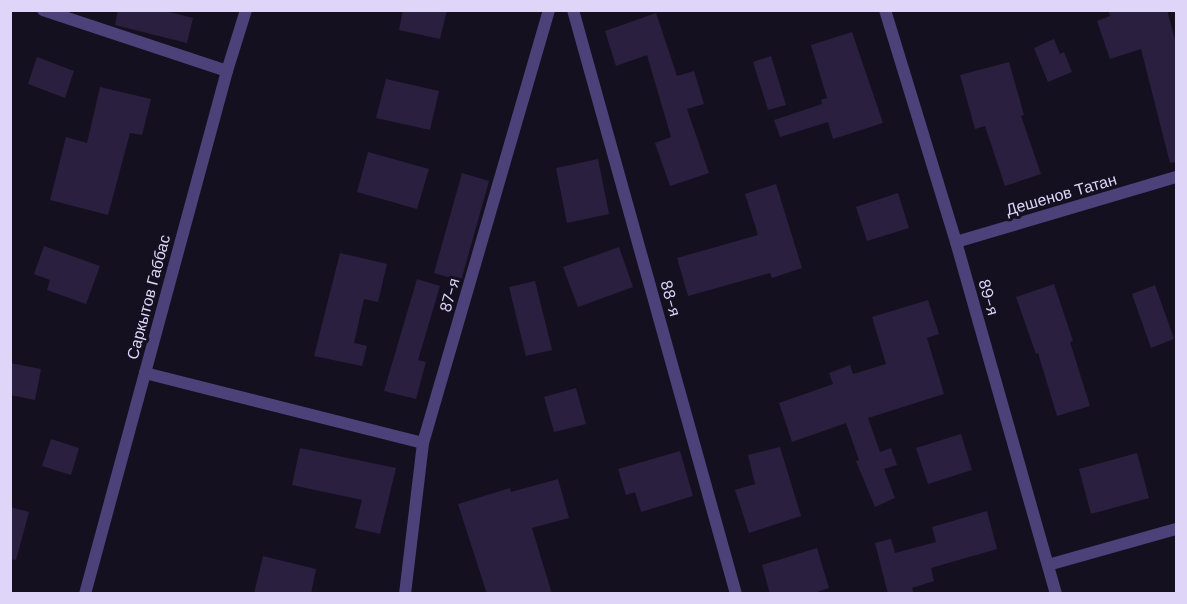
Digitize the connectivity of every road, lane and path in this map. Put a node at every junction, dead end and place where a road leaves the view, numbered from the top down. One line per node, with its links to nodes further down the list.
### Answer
1 (42, 10): 6 (street)
2 (246, 10): 6 (street, Саркытов Габбас)
3 (549, 10): 10 (street, 87-я)
4 (573, 10): 15 (street, 88-я)
5 (885, 10): 8 (street, 89-я)
6 (227, 71): 9 (street, Саркытов Габбас)
7 (1176, 177): 8 (street, Дешенов Татан)
8 (956, 242): 12 (street, 89-я)
9 (144, 373): 10 (street); 13 (street, Саркытов Габбас)
10 (423, 443): 14 (street, 87-я)
11 (1176, 529): 12 (street)
12 (1048, 565): 16 (street, 89-я)
13 (85, 594)
14 (405, 594)
15 (736, 594)
16 (1056, 594)

